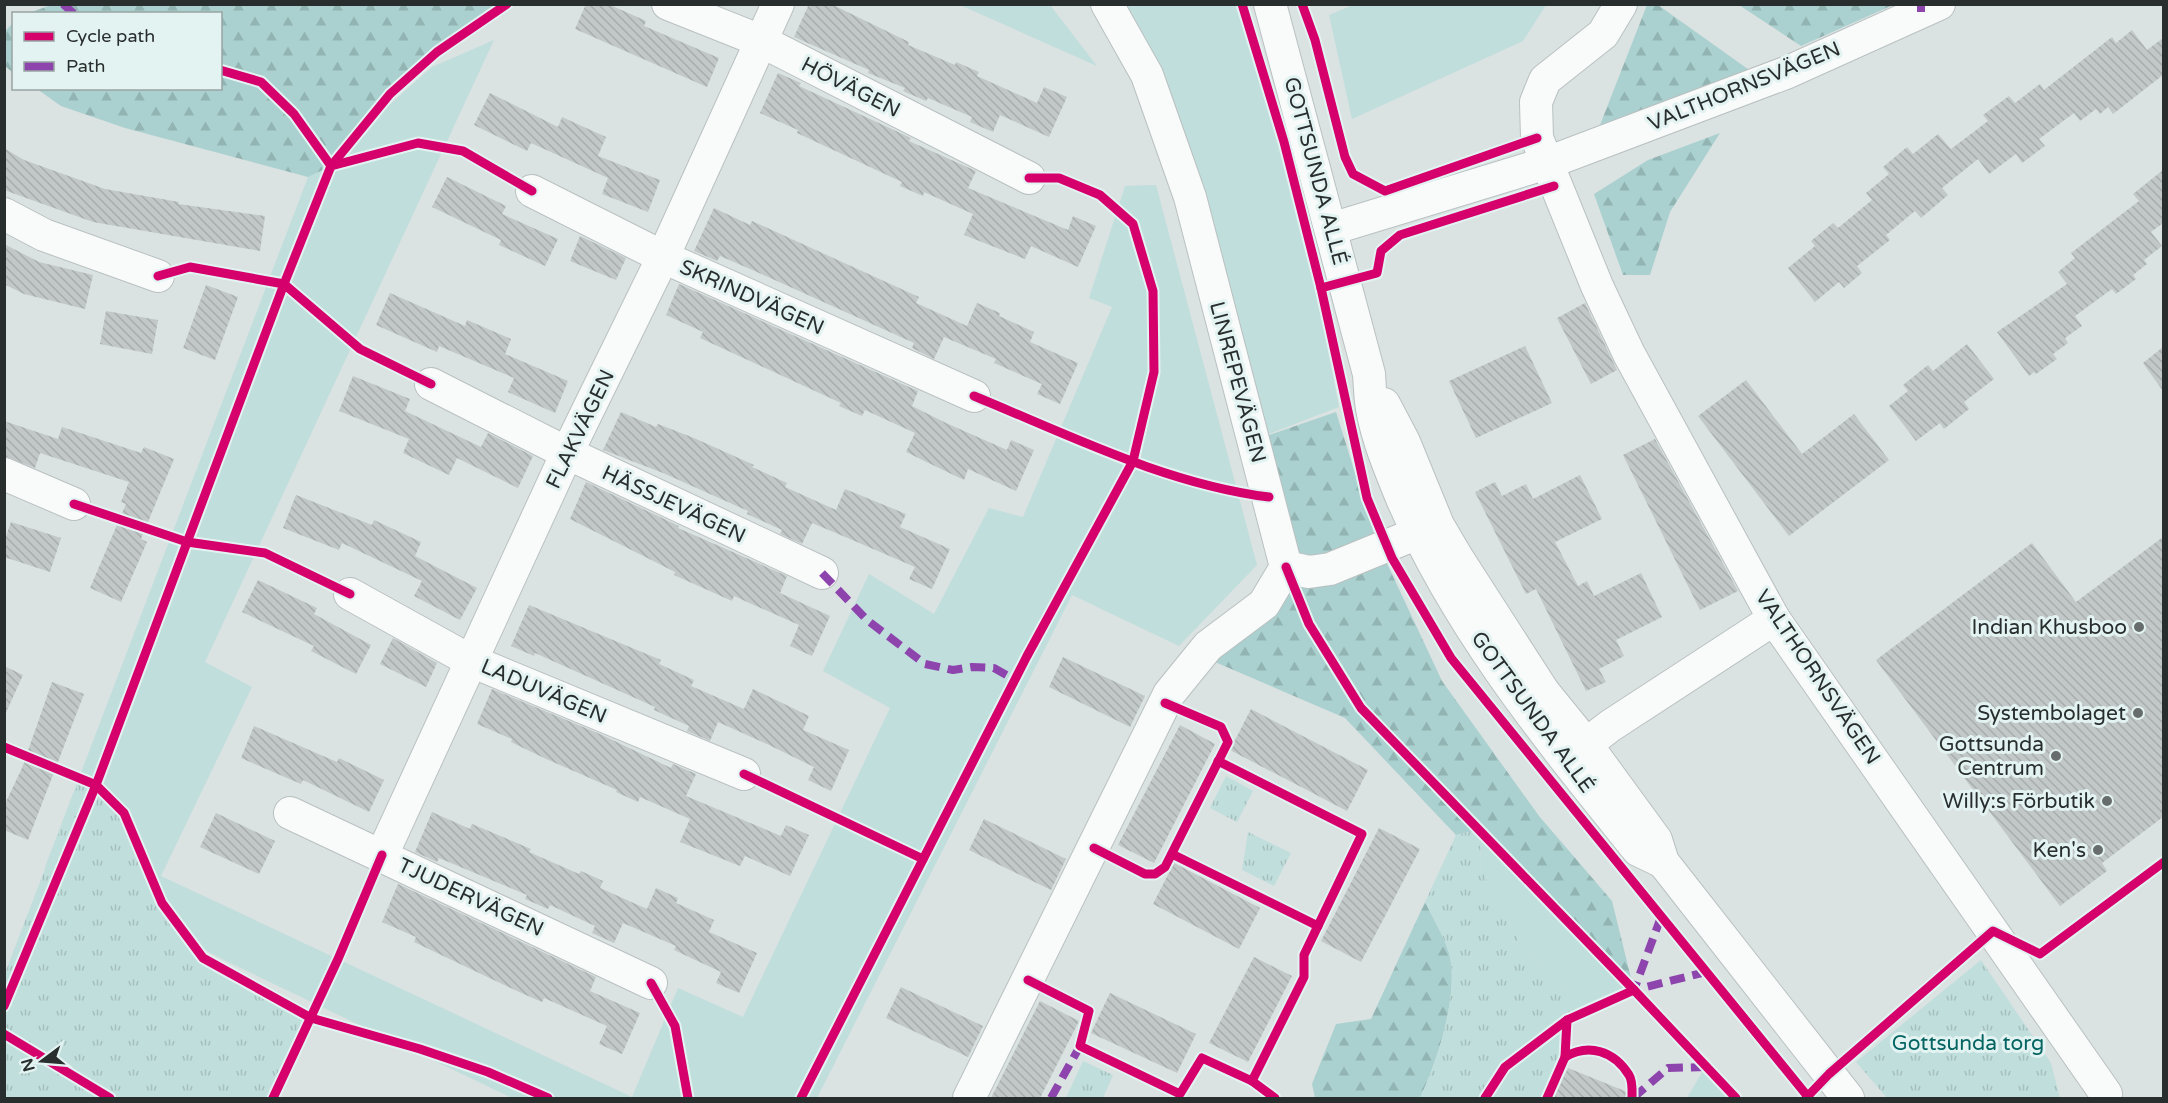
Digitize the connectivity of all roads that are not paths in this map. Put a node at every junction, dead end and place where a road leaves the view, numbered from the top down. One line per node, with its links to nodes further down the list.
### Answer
1 (668, 4): 7 (street, HÖVÄGEN)
2 (778, 4): 7 (street, FLAKVÄGEN)
3 (1107, 4): 21 (street, LINREPEVÄGEN)
4 (1270, 4): 12 (street, GOTTSUNDA ALLÉ)
5 (1621, 4): 8 (street)
6 (1940, 4): 8 (street, VALTHORNSVÄGEN)
7 (761, 41): 9 (street, HÖVÄGEN); 13 (street, FLAKVÄGEN)
8 (1547, 163): 12 (street, VALTHORNSVÄGEN); 24 (street, VALTHORNSVÄGEN)
9 (1029, 178)
10 (532, 191): 13 (street, SKRINDVÄGEN)
11 (4, 214): 14 (street)
12 (1331, 229): 20 (street, GOTTSUNDA ALLÉ)
13 (663, 257): 16 (street, SKRINDVÄGEN); 17 (street, FLAKVÄGEN)
14 (158, 276)
15 (431, 384): 17 (street, HÄSSJEVÄGEN)
16 (974, 396)
17 (567, 453): 22 (street, HÄSSJEVÄGEN); 25 (street, FLAKVÄGEN)
18 (4, 474): 19 (street)
19 (74, 504)
20 (1427, 529): 21 (street); 26 (street, GOTTSUNDA ALLÉ)
21 (1286, 567): 31 (street)
22 (822, 573)
23 (350, 594): 25 (street, LADUVÄGEN)
24 (1774, 620): 26 (street); 33 (street, VALTHORNSVÄGEN)
25 (471, 661): 27 (street, LADUVÄGEN); 29 (street, FLAKVÄGEN)
26 (1576, 752): 32 (street, GOTTSUNDA ALLÉ)
27 (744, 774)
28 (290, 813): 29 (street, TJUDERVÄGEN)
29 (382, 855): 30 (street, TJUDERVÄGEN)
30 (651, 982)
31 (969, 1098)
32 (1848, 1098)
33 (2105, 1098)

